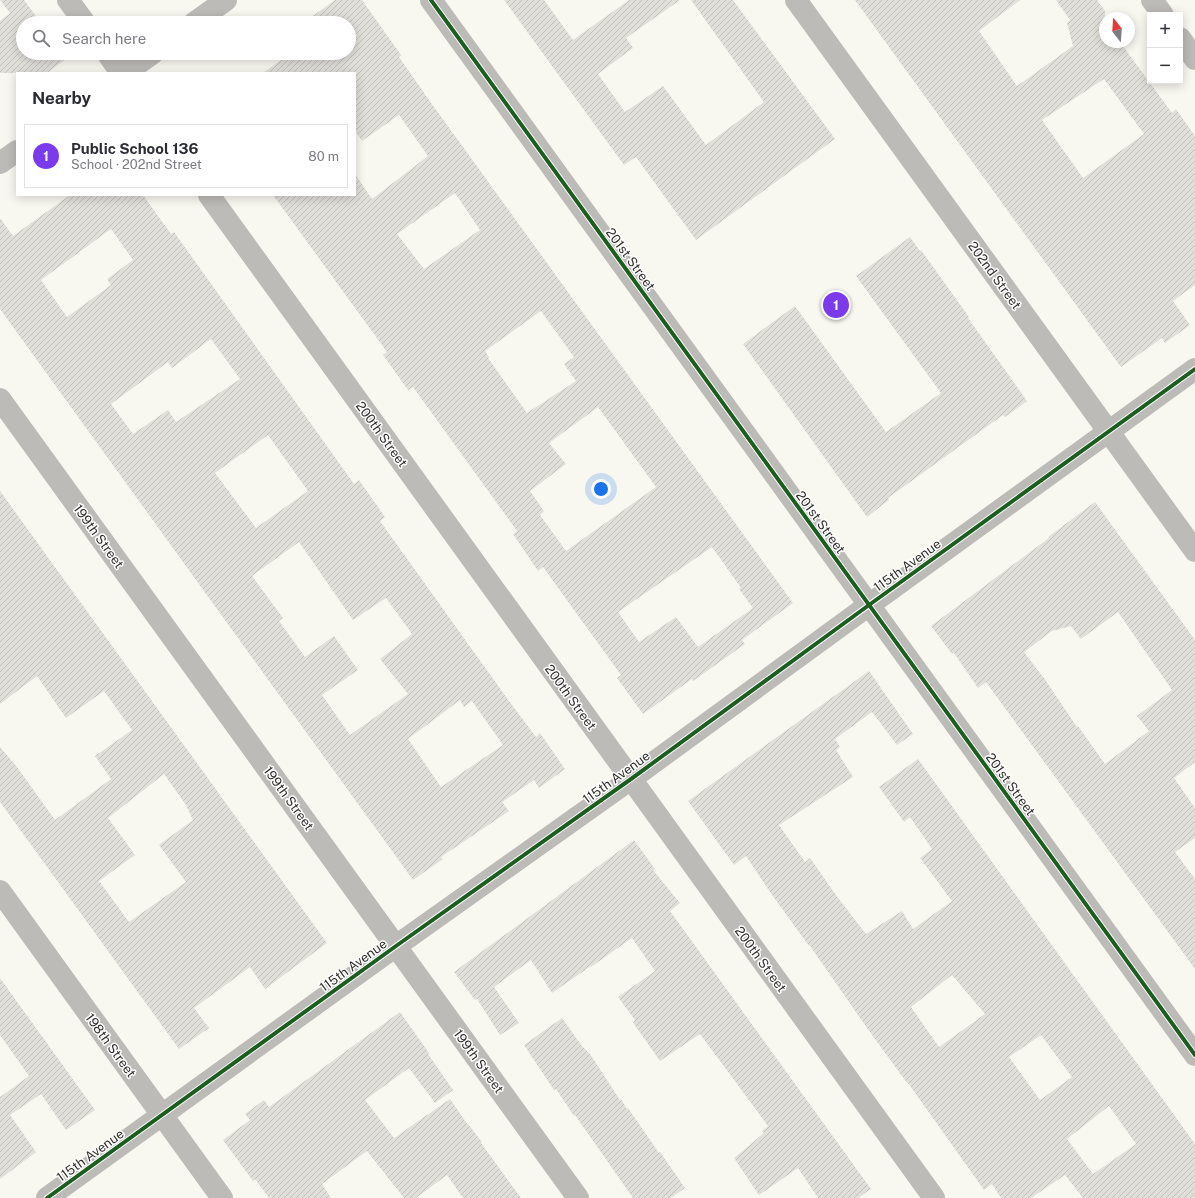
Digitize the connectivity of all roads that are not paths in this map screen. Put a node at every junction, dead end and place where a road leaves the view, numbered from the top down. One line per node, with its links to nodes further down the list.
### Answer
1 (68, 0): 7 (street)
2 (226, 0): 8 (street)
3 (431, 0): 22 (street, 201st Street)
4 (796, 0): 20 (street, 202nd Street)
5 (1152, 0): 6 (street)
6 (1161, 12)
7 (80, 16)
8 (204, 16)
9 (1183, 42): 10 (street)
10 (1195, 59)
11 (112, 60): 13 (street)
12 (143, 60): 14 (street)
13 (120, 72)
14 (126, 72)
15 (16, 152): 16 (street)
16 (0, 163)
17 (210, 196): 23 (street, 200th Street)
18 (1195, 369): 20 (street, 115th Avenue)
19 (0, 399): 25 (street, 199th Street)
20 (1108, 431): 21 (street, 202nd Street); 22 (street, 115th Avenue)
21 (1195, 551)
22 (869, 605): 23 (street, 115th Avenue); 26 (street, 201st Street)
23 (631, 779): 25 (street, 115th Avenue); 31 (street, 200th Street)
24 (0, 891): 27 (street, 198th Street)
25 (396, 946): 27 (street, 115th Avenue); 30 (street, 199th Street)
26 (1195, 1055)
27 (162, 1115): 28 (street, 115th Avenue); 29 (street, 198th Street)
28 (47, 1198)
29 (222, 1198)
30 (578, 1198)
31 (934, 1198)

